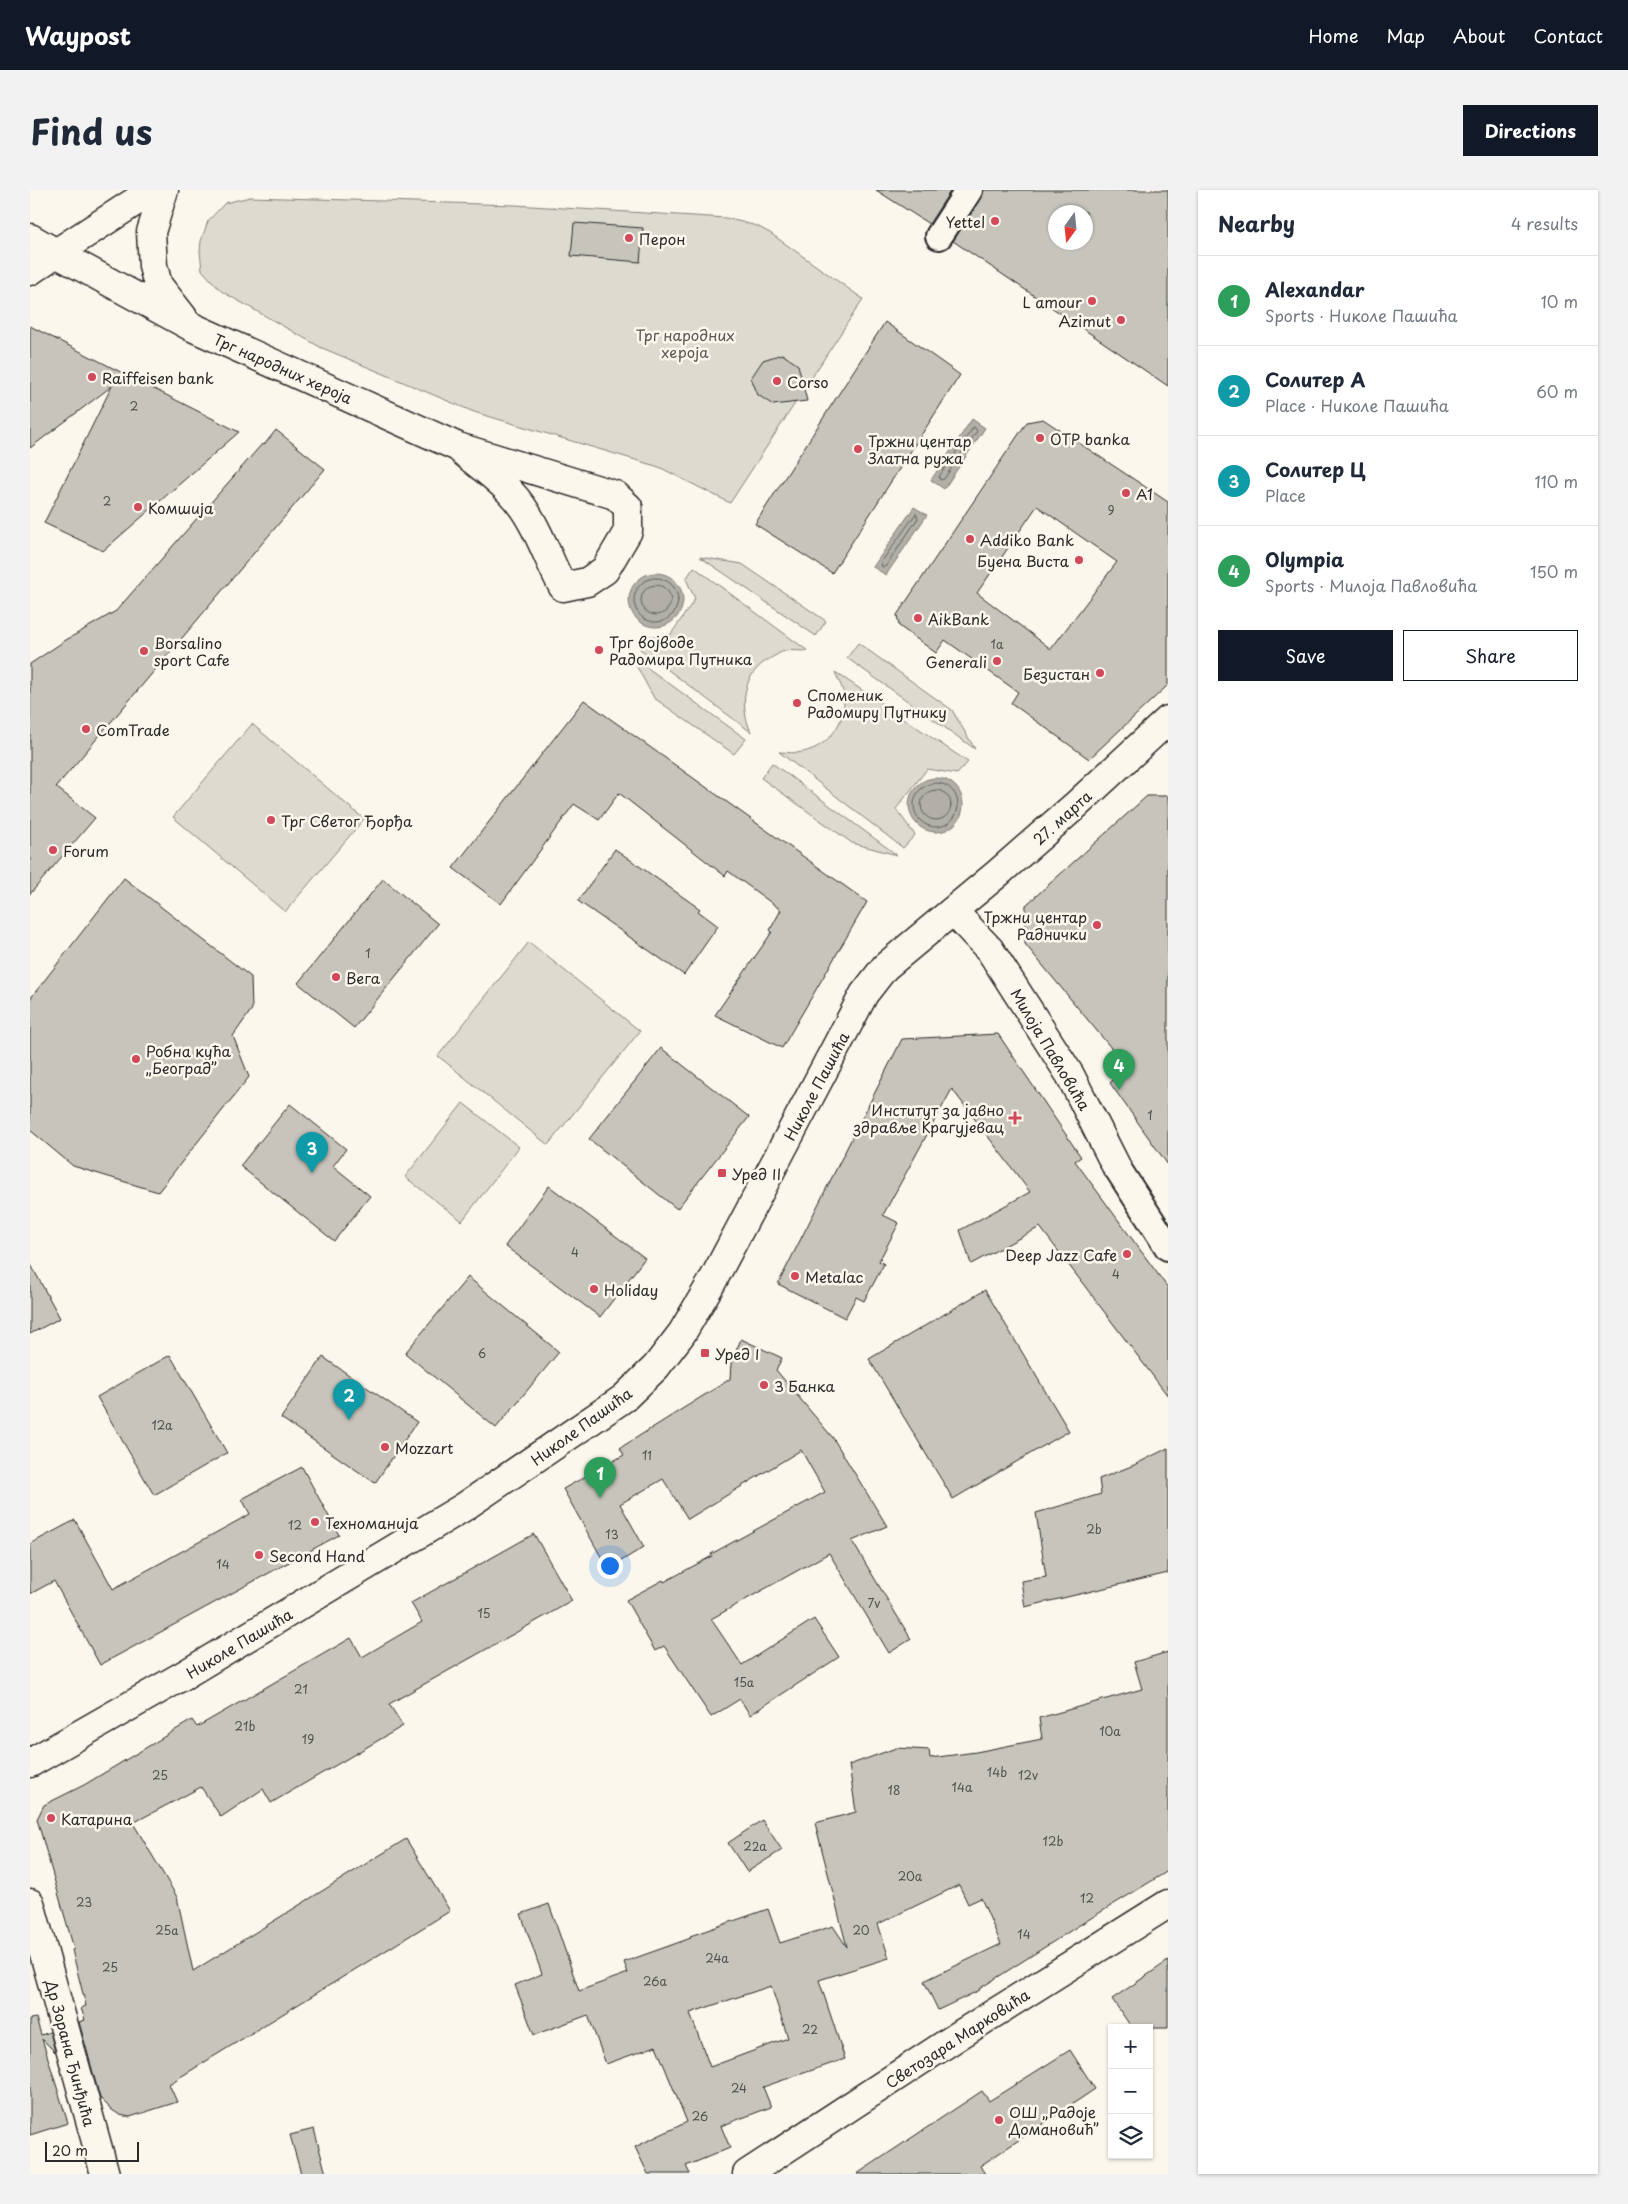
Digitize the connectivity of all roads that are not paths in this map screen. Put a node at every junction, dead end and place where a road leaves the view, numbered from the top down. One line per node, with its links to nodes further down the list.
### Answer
1 (153, 190): 6 (street)
2 (164, 190): 8 (street, Трг народних хероја)
3 (969, 190): 4 (street)
4 (939, 236)
5 (30, 238): 6 (street, Трг народних хероја)
6 (56, 253): 7 (street); 8 (street, Трг народних хероја)
7 (30, 272)
8 (190, 326): 9 (street, Трг народних хероја)
9 (458, 447): 9 (street)
10 (1168, 720): 11 (street, 27. марта)
11 (953, 910): 12 (street, Милоја Павловића); 14 (street, Николе Пашића)
12 (1116, 1166): 13 (street, Милоја Павловића)
13 (1168, 1248)
14 (30, 1764)
15 (30, 1903): 17 (street, Др Зорана Ђинђића)
16 (1168, 1904): 18 (street, Светозара Марковића)
17 (105, 2174)
18 (747, 2174)

